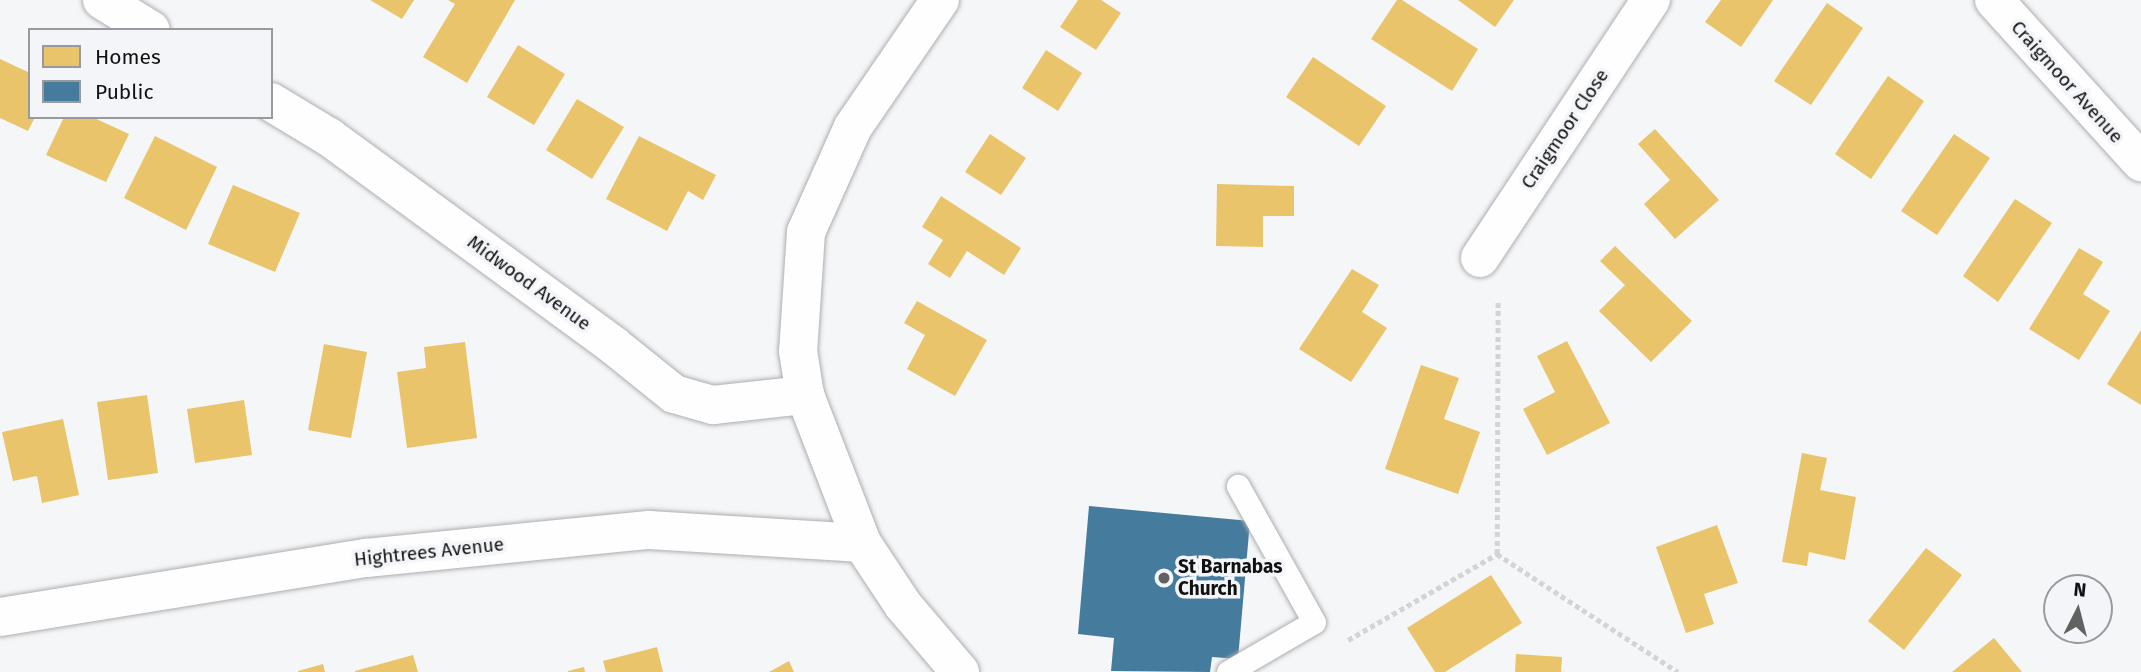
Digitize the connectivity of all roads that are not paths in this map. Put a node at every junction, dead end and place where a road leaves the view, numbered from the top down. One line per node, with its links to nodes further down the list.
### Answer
1 (102, 0): 5 (street)
2 (940, 0): 9 (street)
3 (1651, 0): 8 (street, Craigmoor Close)
4 (1994, 0): 7 (street, Craigmoor Avenue)
5 (148, 28)
6 (273, 103): 9 (street, Midwood Avenue)
7 (2141, 162)
8 (1489, 244)
9 (805, 395): 11 (street)
10 (1238, 486): 14 (lane)
11 (862, 543): 12 (street, Hightrees Avenue); 13 (street)
12 (0, 617)
13 (960, 672)
14 (1228, 672)

